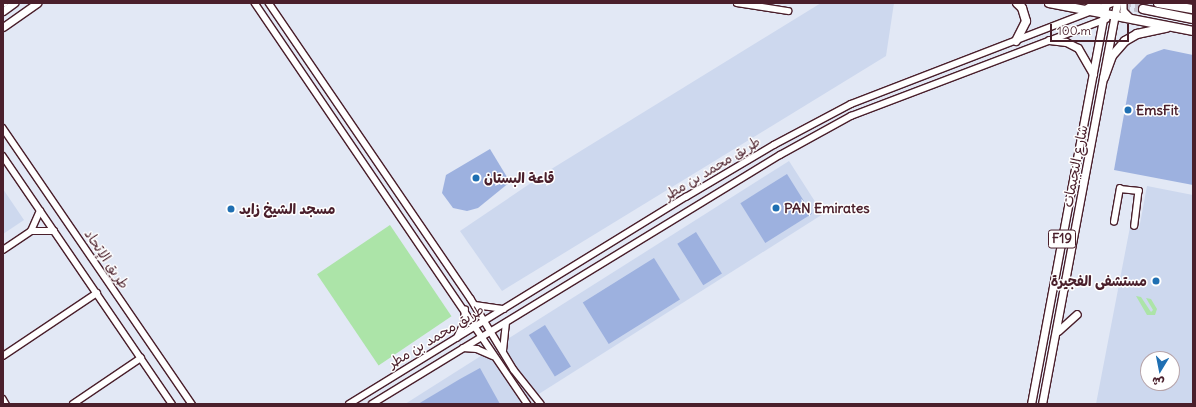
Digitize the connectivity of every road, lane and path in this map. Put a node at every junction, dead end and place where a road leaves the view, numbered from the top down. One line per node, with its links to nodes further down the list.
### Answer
1 (14, 3): 13 (main road)
2 (38, 3): 22 (main road)
3 (255, 3): 28 (street)
4 (269, 3): 27 (street)
5 (737, 3): 16 (street)
6 (1017, 3): 26 (highway)
7 (1050, 3): 17 (highway)
8 (1097, 3): 17 (highway)
9 (1114, 3): 18 (street, طريق محمد بن مطر)
10 (1117, 3): 19 (main road, شارع النجيمات / F19)
11 (1124, 3): 20 (street)
12 (1158, 3): 15 (highway)
13 (4, 5)
14 (1143, 9): 21 (highway)
15 (1193, 10)
16 (788, 11)
17 (1089, 11): 18 (highway); 26 (street, طريق محمد بن مطر)
18 (1104, 11): 19 (highway); 25 (street, طريق محمد بن مطر); 29 (main road, شارع النجيمات / F19)
19 (1115, 16): 20 (highway); 30 (main road, شارع النجيمات / F19)
20 (1135, 19): 23 (highway)
21 (1193, 19)
22 (3, 27)
23 (1175, 27): 24 (highway); 30 (highway)
24 (1193, 31)
25 (1048, 40): 29 (main road); 49 (street, طريق محمد بن مطر)
26 (1016, 41): 45 (street, طريق محمد بن مطر)
27 (307, 59): 28 (street); 33 (street)
28 (296, 61): 32 (street)
29 (1093, 74): 69 (main road, شارع النجيمات / F19)
30 (1104, 78): 52 (main road, شارع النجيمات / F19)
31 (3, 128): 64 (street, طريق اﻹتحاد)
32 (347, 136): 33 (street); 41 (street)
33 (360, 137): 40 (street)
34 (3, 156): 35 (street, طريق اﻹتحاد)
35 (40, 211): 38 (street); 39 (street, طريق اﻹتحاد)
36 (1114, 222): 37 (street)
37 (1135, 226)
38 (31, 231): 39 (street); 42 (street)
39 (54, 231): 43 (street, طريق اﻹتحاد)
40 (430, 239): 41 (street); 44 (street)
41 (419, 240): 46 (street)
42 (3, 250)
43 (97, 293): 57 (street); 58 (street, طريق اﻹتحاد)
44 (475, 304): 45 (street); 48 (street)
45 (505, 309): 48 (street, طريق محمد بن مطر)
46 (465, 310): 50 (street); 53 (street)
47 (1077, 314): 52 (main road)
48 (484, 321): 50 (street, طريق محمد بن مطر); 51 (street)
49 (506, 323): 51 (street, طريق محمد بن مطر); 56 (street)
50 (475, 327): 53 (street, طريق محمد بن مطر); 54 (street)
51 (491, 332): 54 (street, طريق محمد بن مطر); 56 (street)
52 (1056, 334): 70 (main road, شارع النجيمات / F19)
53 (457, 338): 65 (street, طريق محمد بن مطر)
54 (482, 338): 55 (street, طريق محمد بن مطر); 59 (street)
55 (463, 348): 59 (street); 66 (street, طريق محمد بن مطر)
56 (504, 353): 68 (street)
57 (3, 356)
58 (141, 358): 62 (street); 63 (street, طريق اﻹتحاد)
59 (495, 358): 67 (street)
60 (3, 399): 61 (street)
61 (6, 404)
62 (73, 404)
63 (172, 404)
64 (192, 404)
65 (349, 404)
66 (372, 404)
67 (528, 404)
68 (541, 404)
69 (1030, 404)
70 (1042, 404)

